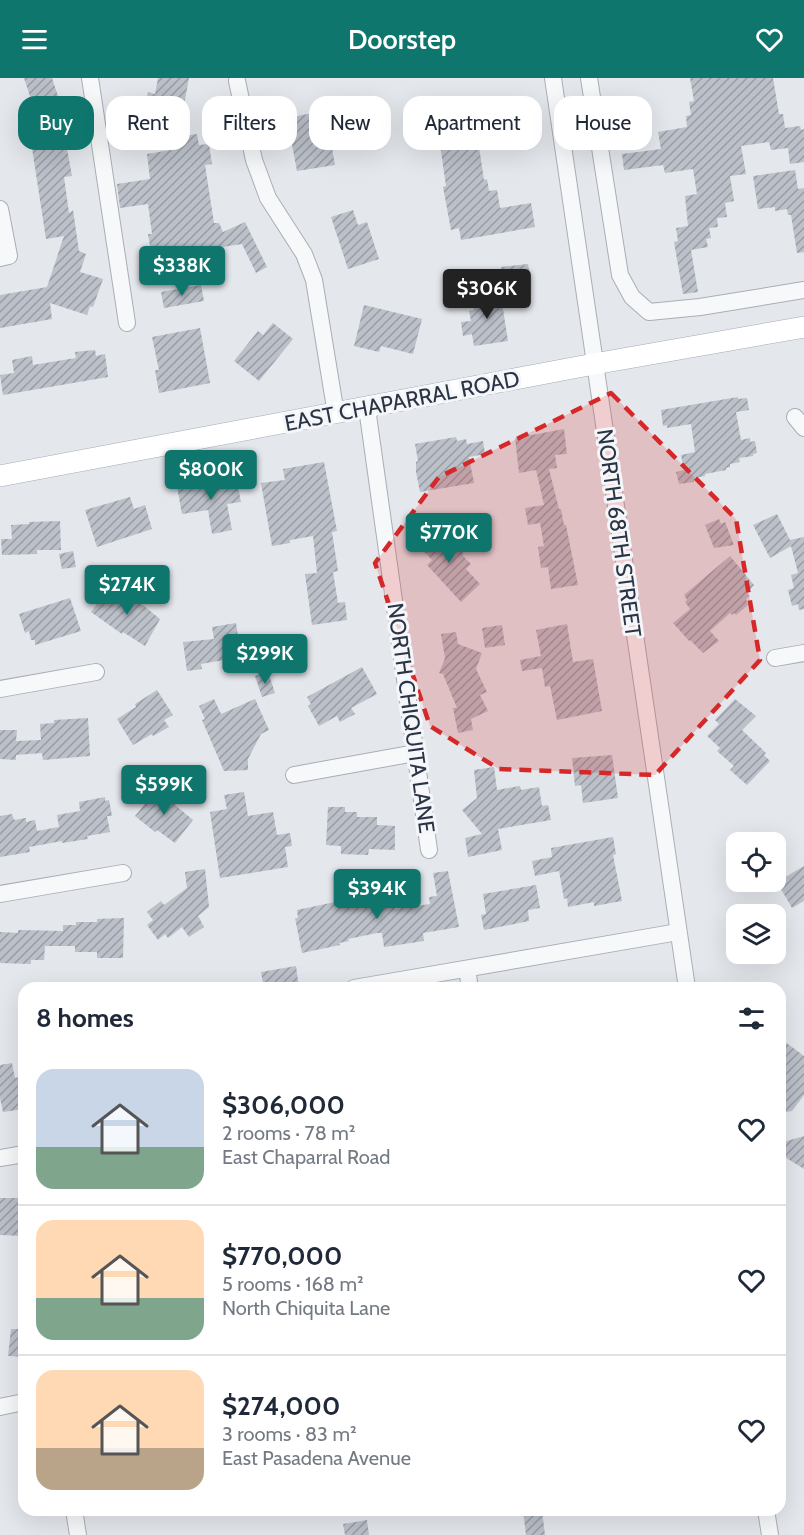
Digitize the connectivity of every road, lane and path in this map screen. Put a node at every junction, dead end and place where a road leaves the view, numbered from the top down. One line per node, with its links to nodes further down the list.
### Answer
1 (90, 78): 8 (street)
2 (553, 78): 10 (street, NORTH 68TH STREET)
3 (589, 78): 7 (street)
4 (237, 81): 12 (street)
5 (0, 209): 6 (street)
6 (4, 257)
7 (804, 290)
8 (127, 323)
9 (804, 327): 10 (main road, EAST CHAPARRAL ROAD)
10 (594, 364): 11 (main road, EAST CHAPARRAL ROAD); 23 (street, NORTH 68TH STREET)
11 (367, 408): 12 (main road, EAST CHAPARRAL ROAD); 18 (street, NORTH CHIQUITA LANE)
12 (336, 414): 13 (main road, EAST CHAPARRAL ROAD)
13 (0, 476)
14 (804, 653): 15 (street)
15 (775, 658)
16 (96, 672): 17 (street)
17 (0, 689)
18 (414, 753): 19 (street); 20 (street, NORTH CHIQUITA LANE)
19 (294, 775)
20 (429, 850)
21 (123, 873): 22 (street)
22 (0, 894)
23 (678, 932): 24 (street); 27 (street, NORTH 68TH STREET)
24 (466, 969): 25 (street); 26 (street)
25 (389, 982)
26 (469, 982)
27 (686, 982)
28 (18, 1155): 29 (street)
29 (0, 1158)
30 (18, 1403): 31 (street)
31 (0, 1407)
32 (75, 1516): 34 (street)
33 (767, 1516): 35 (street)
34 (78, 1535)
35 (770, 1535)

